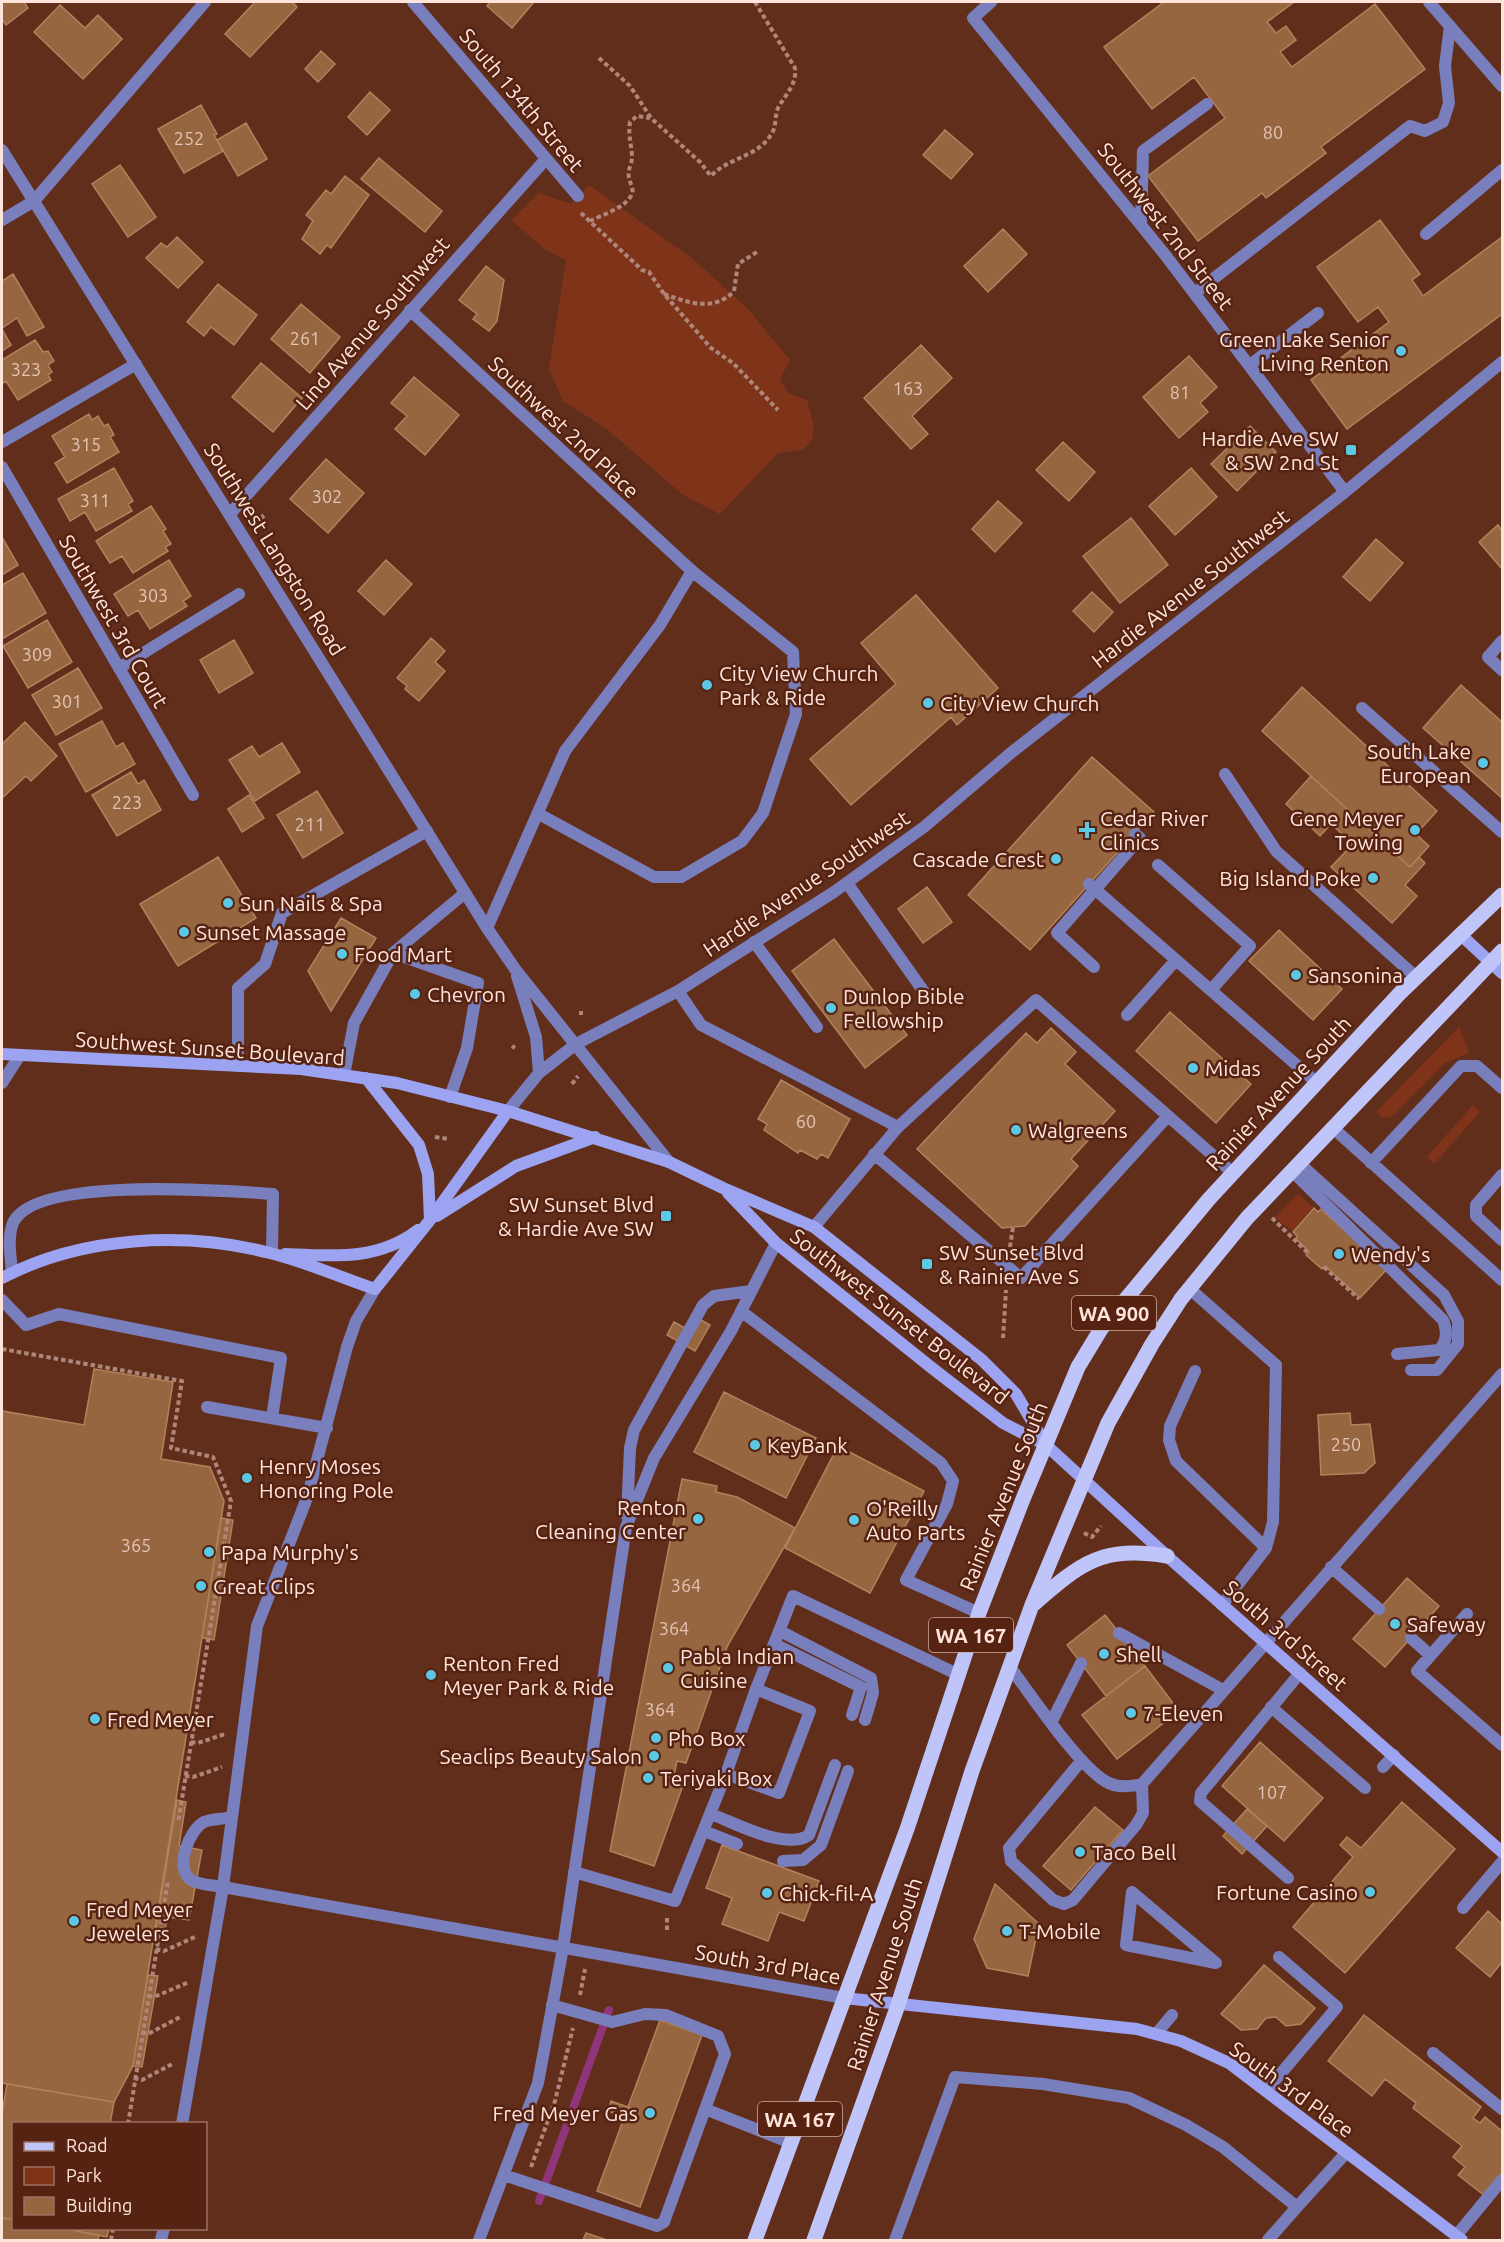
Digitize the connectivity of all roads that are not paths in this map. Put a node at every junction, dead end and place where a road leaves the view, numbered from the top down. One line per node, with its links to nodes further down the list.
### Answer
1 (205, 2): 12 (street)
2 (413, 2): 9 (street, South 134th Street)
3 (992, 2): 14 (street, Southwest 2nd Street)
4 (1429, 2): 5 (street)
5 (1450, 26): 6 (street); 16 (street)
6 (1503, 86)
7 (1207, 104): 14 (street)
8 (2, 150): 12 (street, Southwest Langston Road)
9 (545, 160): 11 (street, South 134th Street); 17 (street, Lind Avenue Southwest)
10 (1503, 170): 15 (street)
11 (575, 193)
12 (34, 201): 13 (street); 20 (street, Southwest Langston Road)
13 (2, 220)
14 (1141, 224): 16 (street, Southwest 2nd Street)
15 (1426, 234)
16 (1195, 293): 21 (street, Southwest 2nd Street)
17 (410, 310): 25 (street, Lind Avenue Southwest); 26 (street, Southwest 2nd Place)
18 (1318, 313): 21 (street)
19 (1503, 362): 24 (street, Hardie Avenue Southwest)
20 (136, 364): 22 (street); 25 (street, Southwest Langston Road)
21 (1250, 365): 24 (street, Southwest 2nd Street)
22 (2, 442)
23 (2, 466): 29 (street, Southwest 3rd Court)
24 (1346, 492): 39 (street, Hardie Avenue Southwest)
25 (230, 513): 35 (street, Southwest Langston Road)
26 (692, 571): 34 (street); 34 (street, Southwest 2nd Place)
27 (239, 594): 29 (street)
28 (1503, 641): 30 (street)
29 (119, 668): 33 (street, Southwest 3rd Court)
30 (1503, 670)
31 (1362, 708): 36 (street)
32 (1225, 774): 52 (street)
33 (194, 795)
34 (539, 814): 43 (street)
35 (427, 831): 41 (street, Southwest Langston Road); 61 (street)
36 (1503, 832)
37 (1135, 834): 40 (street)
38 (1158, 865): 53 (street)
39 (847, 883): 45 (street, Hardie Avenue Southwest); 55 (street)
40 (1092, 887): 48 (street); 49 (street)
41 (465, 893): 43 (street, Southwest Langston Road); 47 (street)
42 (1503, 895): 44 (main road, Rainier Avenue South)
43 (487, 928): 51 (street, Southwest Langston Road)
44 (1461, 936): 50 (main road); 52 (main road, Rainier Avenue South / WA 900)
45 (754, 942): 54 (street, Hardie Avenue Southwest); 57 (street)
46 (1503, 951): 50 (main road, Rainier Avenue South)
47 (393, 953): 63 (street); 68 (street)
48 (1176, 960): 53 (street); 56 (street)
49 (1094, 967)
50 (1497, 968): 72 (main road, Rainier Avenue South)
51 (515, 969): 58 (street, Southwest Langston Road); 62 (street, Southwest Langston Road)
52 (1416, 977): 65 (main road, Rainier Avenue South / WA 900)
53 (1211, 990): 65 (street)
54 (678, 991): 58 (street, Hardie Avenue Southwest); 71 (street)
55 (929, 999)
56 (1127, 1015)
57 (817, 1026)
58 (576, 1044): 62 (street, Hardie Avenue Southwest); 75 (street, Southwest Langston Road)
59 (2, 1054): 60 (main road, Southwest Sunset Boulevard)
60 (20, 1055): 61 (main road, Southwest Sunset Boulevard); 66 (street)
61 (238, 1066): 63 (main road, Southwest Sunset Boulevard)
62 (539, 1073): 69 (street, Hardie Avenue Southwest)
63 (344, 1076): 64 (main road, Southwest Sunset Boulevard)
64 (366, 1078): 68 (main road, Southwest Sunset Boulevard); 81 (main road)
65 (1316, 1082): 78 (main road, Rainier Avenue South / WA 900)
66 (2, 1083)
67 (1503, 1088): 76 (street)
68 (450, 1097): 69 (main road, Southwest Sunset Boulevard)
69 (508, 1111): 73 (main road, Southwest Sunset Boulevard); 81 (main road, Hardie Avenue Southwest)
70 (1168, 1116): 71 (street); 74 (street); 78 (street)
71 (898, 1127): 74 (street)
72 (1332, 1128): 76 (street); 77 (main road, Rainier Avenue South)
73 (595, 1137): 75 (main road, Southwest Sunset Boulevard); 81 (main road)
74 (874, 1154): 82 (street)
75 (669, 1161): 80 (main road, Southwest Sunset Boulevard)
76 (1371, 1163): 87 (street)
77 (1296, 1167): 89 (main road, Rainier Avenue South); 93 (street); 94 (street)
78 (1233, 1173): 100 (main road, Rainier Avenue South / WA 900)
79 (1503, 1176): 83 (street)
80 (723, 1188): 82 (main road, Southwest Sunset Boulevard); 84 (main road, Southwest Sunset Boulevard)
81 (430, 1220): 85 (main road, Hardie Avenue Southwest); 88 (main road, Hardie Avenue Southwest)
82 (814, 1227): 100 (main road, Southwest Sunset Boulevard)
83 (1503, 1240)
84 (776, 1243): 90 (street); 100 (main road, Southwest Sunset Boulevard)
85 (272, 1253): 86 (main road, Hardie Avenue Southwest); 86 (street); 88 (main road, Hardie Avenue Southwest)
86 (7, 1276)
87 (1503, 1280)
88 (375, 1289): 99 (street)
89 (1190, 1289): 101 (main road, Rainier Avenue South); 103 (street)
90 (751, 1291): 92 (street); 102 (street)
91 (2, 1300): 98 (street)
92 (741, 1311): 102 (street); 109 (street)
93 (1397, 1354)
94 (1411, 1370)
95 (1195, 1371): 103 (street)
96 (1503, 1374): 105 (street)
97 (207, 1407): 98 (street)
98 (272, 1418): 99 (street)
99 (327, 1428): 137 (street)
100 (1046, 1445): 101 (main road, South 3rd Street); 109 (main road, Rainier Avenue South / WA 167)
101 (1085, 1482): 104 (main road, South 3rd Street); 106 (main road, Rainier Avenue South / WA 167)
102 (626, 1527): 143 (street)
103 (1266, 1548): 107 (street)
104 (1167, 1556): 106 (main road); 107 (main road, South 3rd Street)
105 (1331, 1568): 108 (street); 114 (street)
106 (1032, 1605): 118 (main road, Rainier Avenue South / WA 167)
107 (1222, 1605): 114 (main road, South 3rd Street)
108 (1379, 1610)
109 (979, 1613): 120 (main road, Rainier Avenue South / WA 167)
110 (1467, 1614): 116 (street)
111 (780, 1631): 115 (street); 120 (street); 125 (street)
112 (1119, 1633): 122 (street)
113 (1411, 1638): 116 (street)
114 (1264, 1642): 119 (main road, South 3rd Street); 122 (street)
115 (774, 1644): 121 (street); 124 (street)
116 (1431, 1655): 127 (street)
117 (1081, 1663): 126 (street)
118 (1010, 1667): 126 (street); 152 (main road, Rainier Avenue South / WA 167)
119 (1300, 1673): 123 (street); 128 (main road, South 3rd Street)
120 (957, 1674): 150 (main road, Rainier Avenue South / WA 167)
121 (756, 1689): 133 (street); 133 (street)
122 (1223, 1690): 134 (street)
123 (1271, 1707): 135 (street); 144 (street)
124 (852, 1715)
125 (866, 1720)
126 (1052, 1721): 129 (street)
127 (1503, 1745)
128 (1394, 1755): 131 (street); 140 (main road, South 3rd Street)
129 (1082, 1760): 134 (street); 134 (street)
130 (834, 1765): 136 (street)
131 (1383, 1767)
132 (848, 1771): 141 (street)
133 (726, 1774): 136 (street)
134 (1142, 1784)
135 (1365, 1788)
136 (711, 1814): 138 (street)
137 (232, 1817): 145 (street); 145 (street, South 3rd Place)
138 (704, 1831): 139 (street); 143 (street)
139 (737, 1844)
140 (1503, 1852)
141 (783, 1861)
142 (1503, 1862): 146 (street)
143 (574, 1872): 147 (street)
144 (1288, 1878)
145 (223, 1887): 147 (street, South 3rd Place); 159 (street)
146 (1464, 1908)
147 (563, 1948): 150 (street, South 3rd Place); 151 (street)
148 (1279, 1957): 156 (street)
149 (1216, 1963): 149 (street)
150 (844, 1998): 152 (main road, South 3rd Place); 160 (main road, Rainier Avenue South / WA 167)
151 (552, 2005): 157 (street); 162 (street)
152 (898, 2005): 154 (main road, South 3rd Place); 168 (main road, Rainier Avenue South / WA 167)
153 (1172, 2015): 154 (street)
154 (1156, 2034): 156 (main road, South 3rd Place)
155 (1433, 2053): 158 (street)
156 (1266, 2091): 161 (main road, South 3rd Place)
157 (705, 2109): 160 (street); 162 (street)
158 (1503, 2109)
159 (182, 2122)
160 (791, 2143): 167 (main road, Rainier Avenue South / WA 167)
161 (1346, 2152): 164 (street); 165 (main road, South 3rd Place)
162 (504, 2175): 166 (street)
163 (1503, 2180): 165 (street)
164 (1298, 2206): 169 (street); 170 (street)
165 (1459, 2238)
166 (479, 2241)
167 (755, 2241)
168 (814, 2241)
169 (895, 2241)
170 (1268, 2241)

